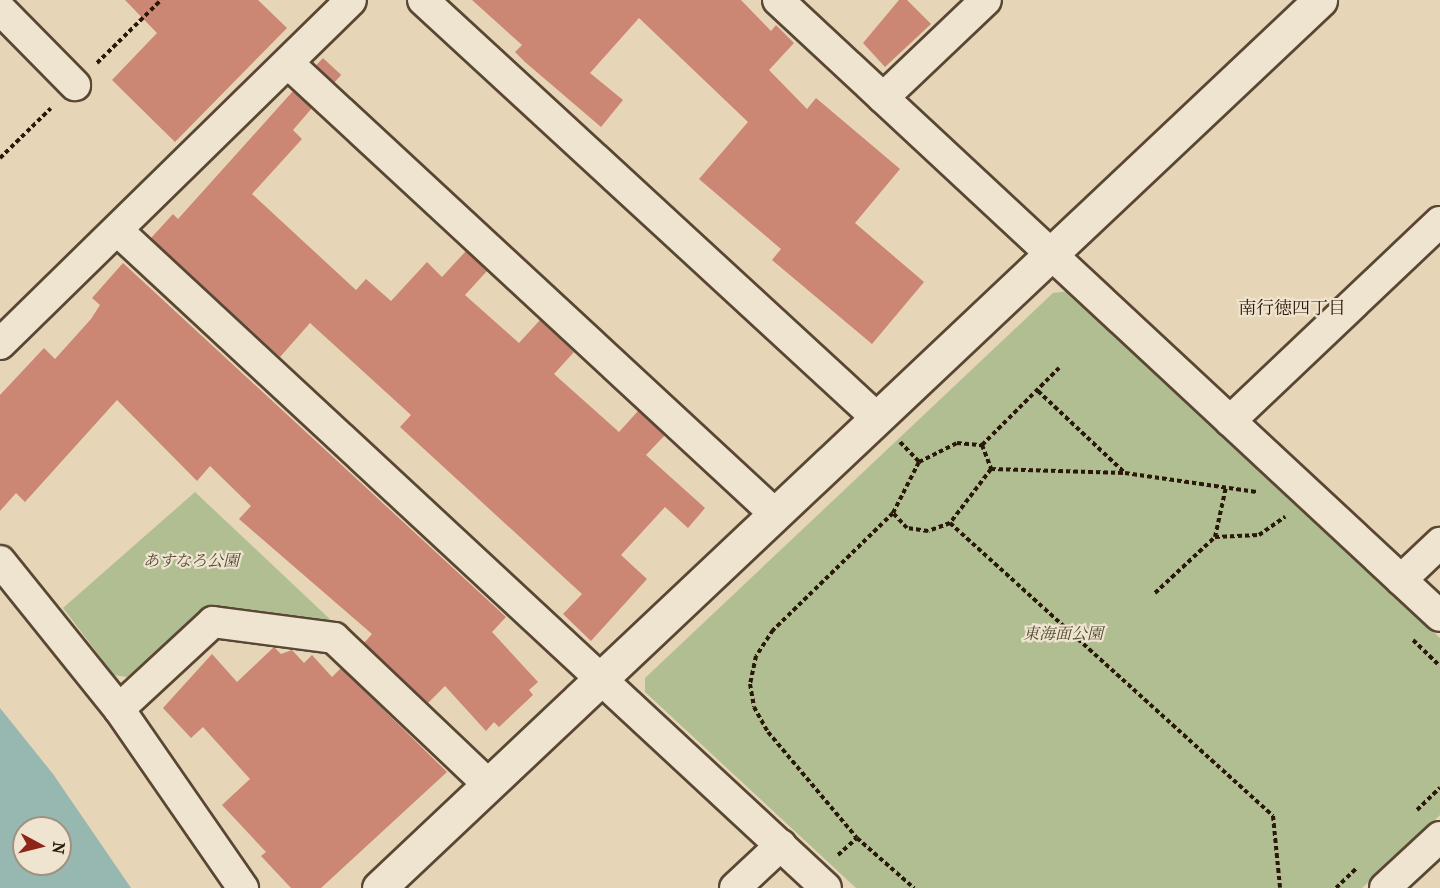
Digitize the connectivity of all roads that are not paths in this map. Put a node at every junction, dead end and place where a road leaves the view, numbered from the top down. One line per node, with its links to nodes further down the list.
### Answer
1 (351, 0): 7 (street)
2 (423, 0): 14 (street)
3 (778, 0): 9 (street)
4 (986, 0): 9 (street)
5 (1320, 0): 12 (street)
6 (0, 9): 8 (street)
7 (288, 63): 11 (street); 16 (street)
8 (75, 85)
9 (883, 98): 12 (street)
10 (1440, 222): 15 (street)
11 (117, 230): 13 (street); 21 (street)
12 (1050, 254): 14 (street); 15 (street)
13 (0, 344)
14 (878, 418): 16 (street)
15 (1230, 421): 19 (street)
16 (775, 514): 21 (street)
17 (1440, 543): 19 (street)
18 (0, 561): 22 (street)
19 (1401, 580): 20 (street)
20 (1440, 616)
21 (600, 679): 23 (street); 25 (street)
22 (119, 709): 23 (street); 26 (street)
23 (489, 785): 27 (street)
24 (1440, 837): 30 (street)
25 (781, 845): 28 (street); 29 (street)
26 (243, 888)
27 (379, 888)
28 (735, 888)
29 (826, 888)
30 (1385, 888)

